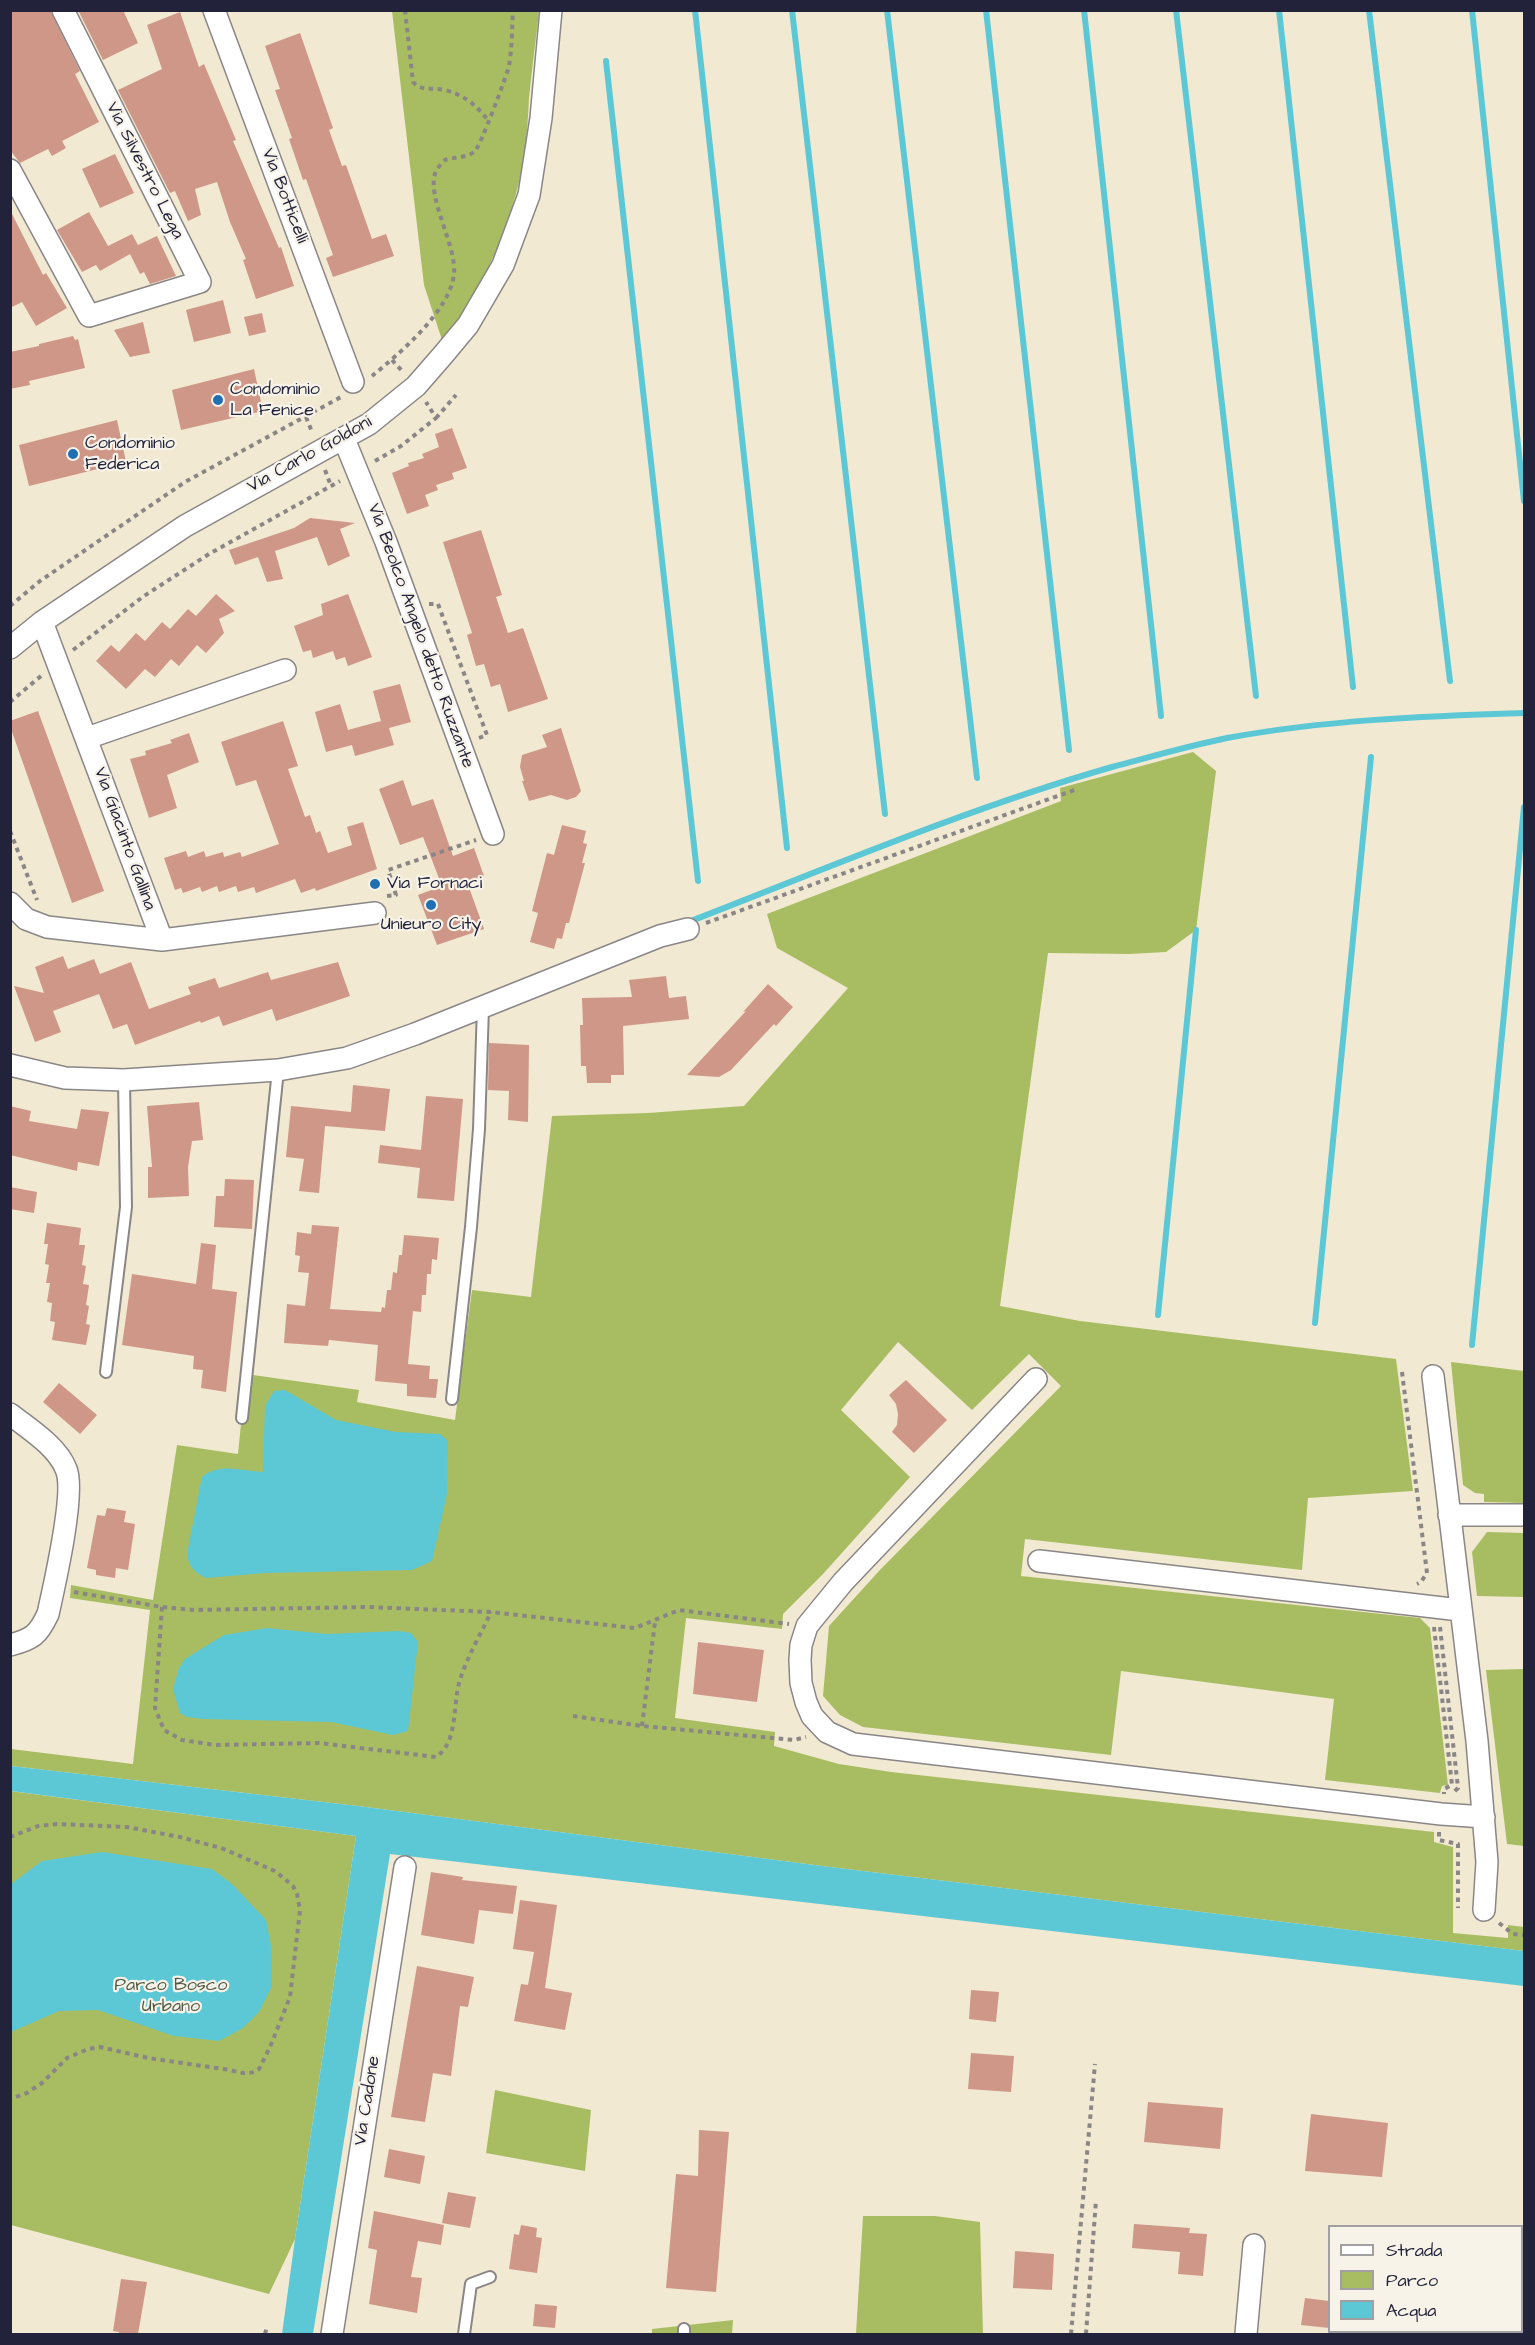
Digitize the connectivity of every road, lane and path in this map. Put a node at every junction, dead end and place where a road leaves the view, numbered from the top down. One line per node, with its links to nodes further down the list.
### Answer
1 (63, 10): 7 (street, Via Silvestro Lega)
2 (214, 10): 8 (street, Via Botticelli)
3 (405, 10): 6 (path)
4 (513, 10): 6 (path)
5 (550, 10): 12 (street, Via Carlo Goldoni)
6 (488, 120): 8 (path)
7 (10, 170)
8 (356, 384): 10 (path)
9 (456, 395): 11 (path)
10 (306, 417): 13 (path); 17 (path)
11 (436, 418)
12 (344, 440): 18 (street, Via Carlo Goldoni); 26 (street, Via Beolco Angelo detto Ruzzante)
13 (315, 442)
14 (323, 462): 16 (path)
15 (347, 477): 16 (path)
16 (331, 486): 20 (path)
17 (10, 606)
18 (42, 622): 19 (street, Via Carlo Goldoni); 20 (street, Via Giacinto Gallina)
19 (10, 648)
20 (58, 661): 22 (path); 23 (street, Via Giacinto Gallina)
21 (285, 670): 23 (street)
22 (10, 702)
23 (87, 738): 31 (street, Via Giacinto Gallina)
24 (1077, 789): 30 (path)
25 (10, 831): 29 (path)
26 (493, 834): 28 (path)
27 (10, 903): 29 (street)
28 (380, 905): 31 (street, Via Giacinto Gallina)
29 (33, 912): 31 (street, Via Giacinto Gallina)
30 (688, 929): 32 (street)
31 (162, 940)
32 (483, 1007): 34 (street); 40 (lane)
33 (10, 1065): 35 (street)
34 (278, 1070): 35 (street); 42 (lane)
35 (124, 1080): 36 (lane)
36 (106, 1372)
37 (1402, 1372): 46 (path)
38 (1432, 1376): 43 (street)
39 (1036, 1379): 53 (street)
40 (452, 1399)
41 (10, 1414): 47 (street)
42 (242, 1418)
43 (1449, 1515): 44 (street); 49 (street)
44 (1524, 1515)
45 (1039, 1561): 51 (street)
46 (1413, 1587)
47 (54, 1588): 48 (path); 54 (street)
48 (162, 1607): 50 (path); 50 (path)
49 (1460, 1610): 51 (street); 59 (street)
50 (491, 1612): 52 (path)
51 (1436, 1616): 58 (path); 58 (path)
52 (655, 1622): 53 (path); 56 (path)
53 (807, 1626): 57 (street)
54 (10, 1645)
55 (573, 1716): 56 (path)
56 (642, 1726): 57 (path)
57 (827, 1732): 58 (street)
58 (1446, 1806): 59 (street)
59 (1484, 1817): 62 (street)
60 (10, 1837): 65 (path)
61 (405, 1867): 71 (street, Via Cadone)
62 (1484, 1910): 63 (path)
63 (1524, 1935)
64 (1095, 2064): 73 (path)
65 (10, 2098)
66 (1096, 2200): 74 (path)
67 (1254, 2245): 75 (street)
68 (490, 2277): 72 (lane)
69 (267, 2326): 70 (path)
70 (265, 2334)
71 (332, 2334)
72 (464, 2334)
73 (1071, 2334)
74 (1086, 2334)
75 (1246, 2334)

